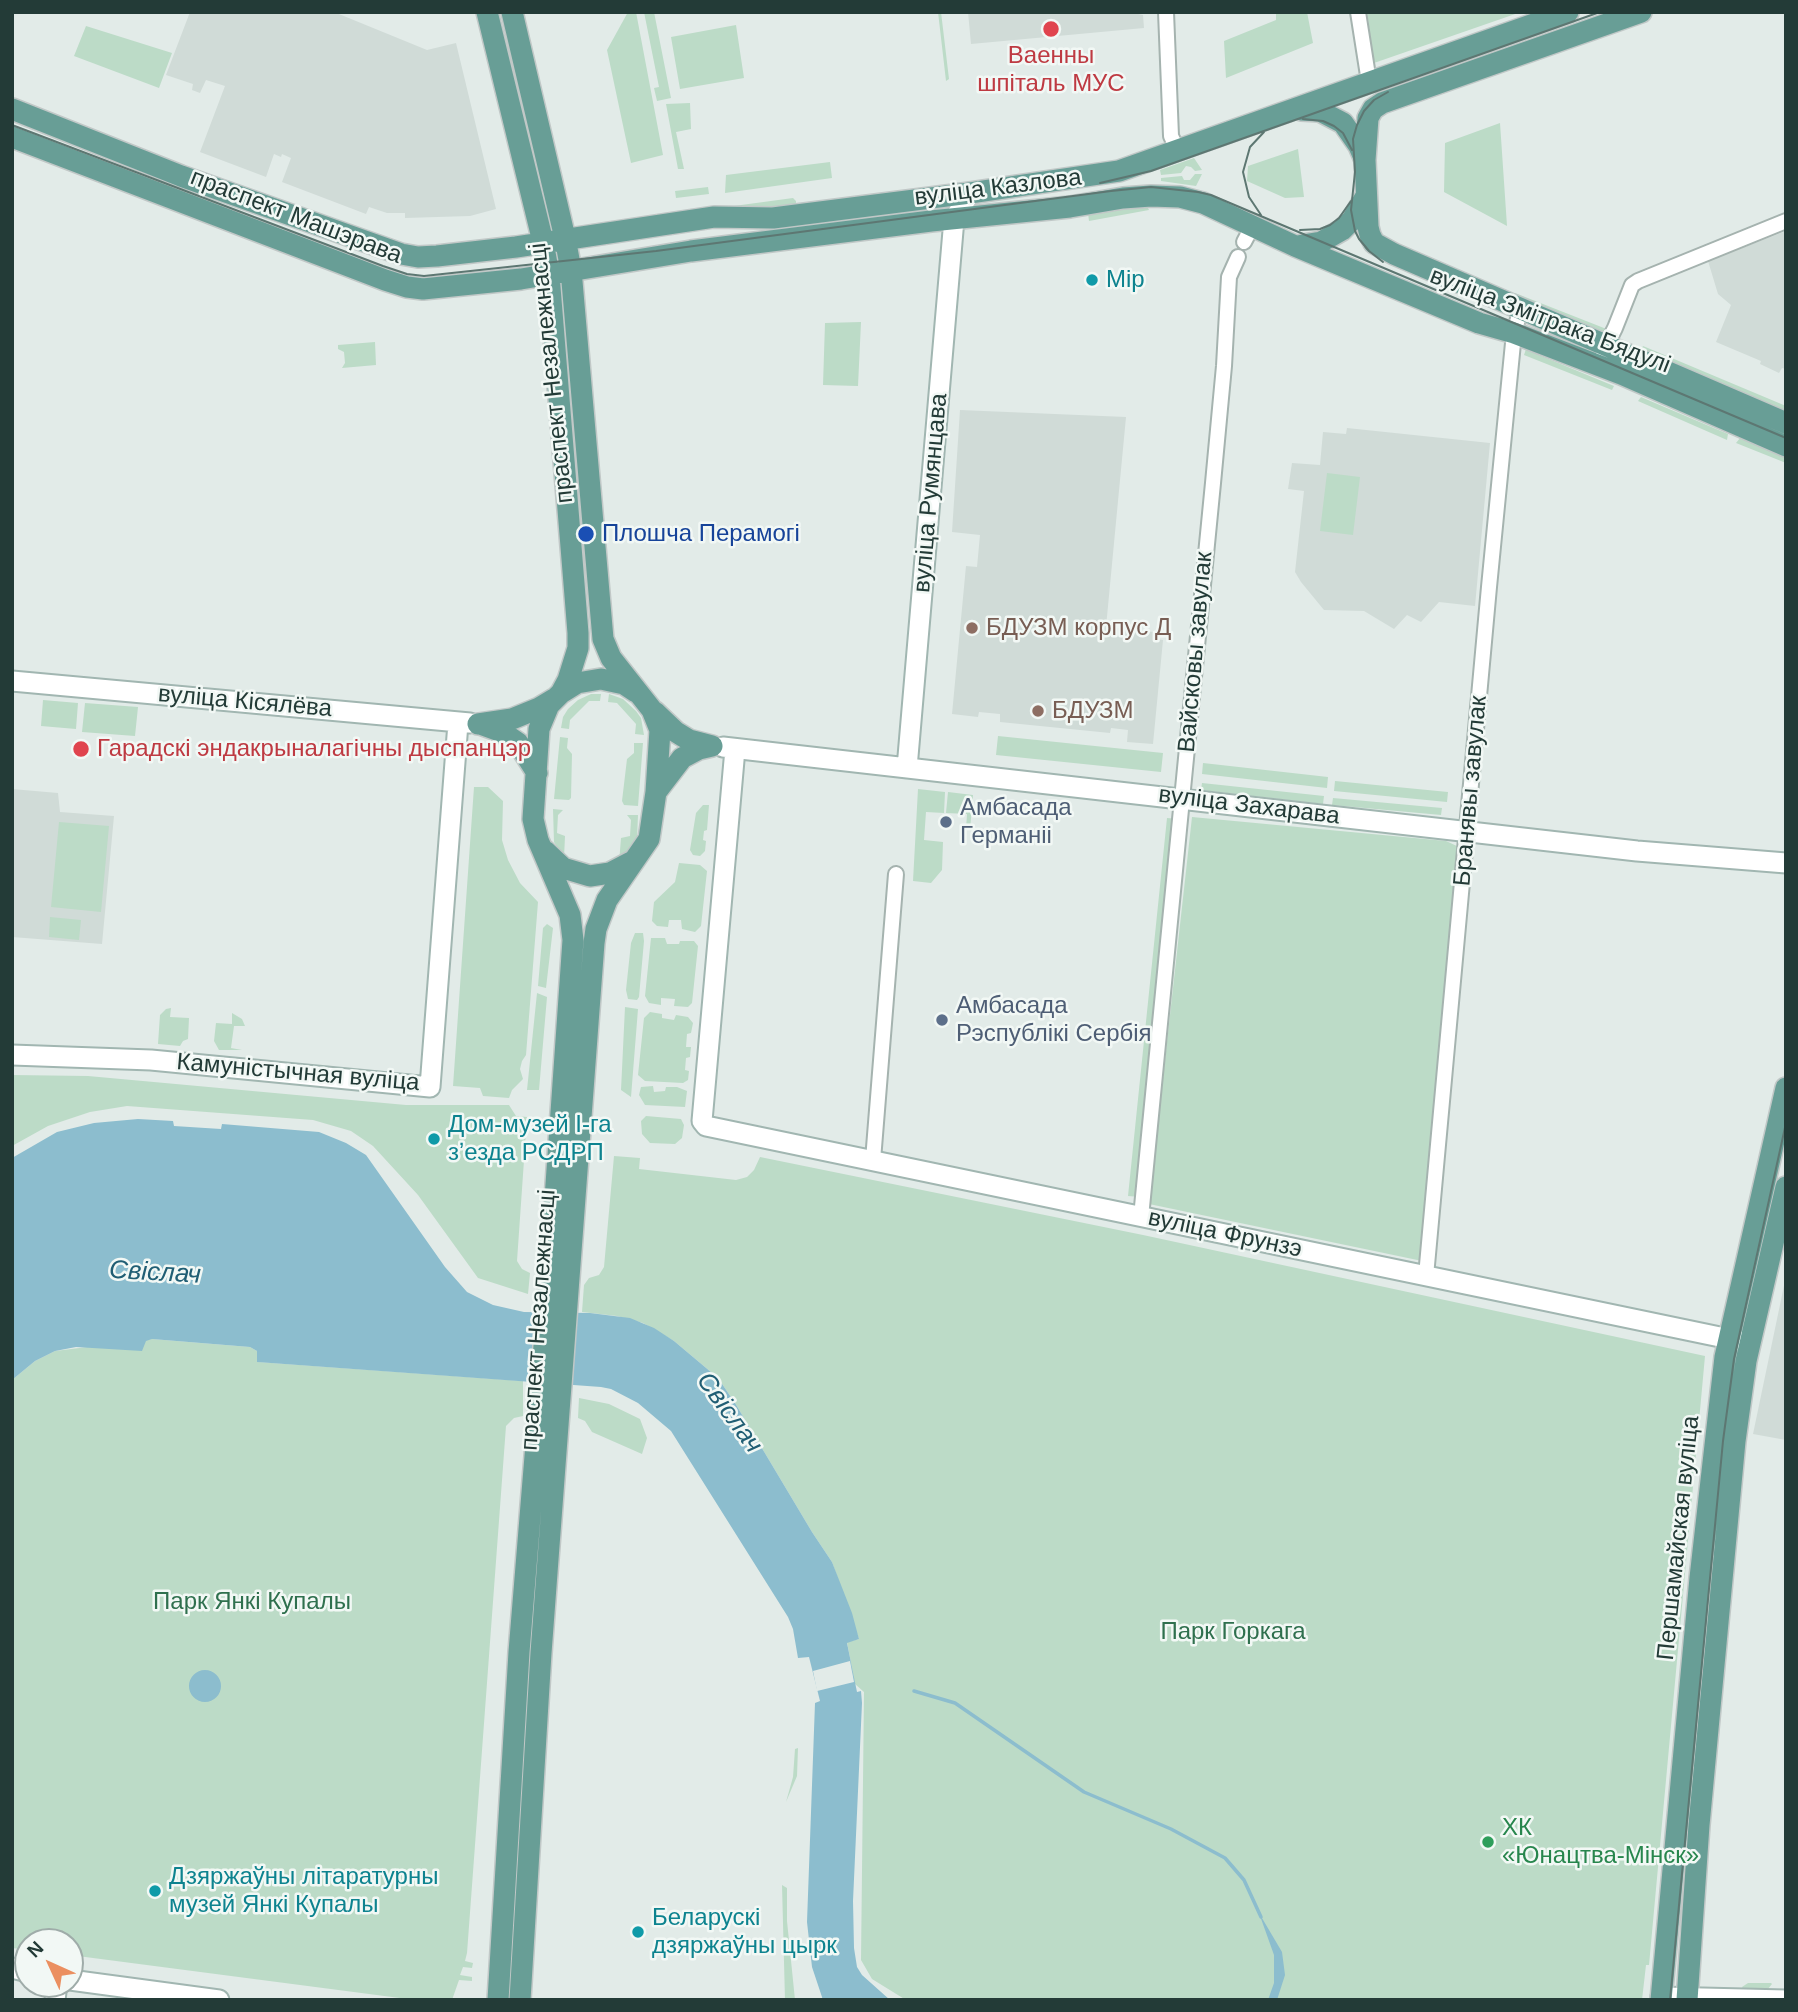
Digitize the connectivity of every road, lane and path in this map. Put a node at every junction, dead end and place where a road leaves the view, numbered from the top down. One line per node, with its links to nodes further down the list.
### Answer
1 (487, 12): 20 (main road, праспект Незалежнасці)
2 (512, 12): 19 (main road, праспект Незалежнасці)
3 (1166, 12): 11 (street)
4 (1358, 12): 7 (street)
5 (1568, 12): 7 (main road, вуліца Казлова)
6 (1641, 12): 12 (main road, вуліца Казлова)
7 (1369, 82): 9 (main road, вуліца Казлова)
8 (12, 109): 15 (main road, праспект Машэрава)
9 (1295, 110): 11 (main road, вуліца Казлова); 12 (main road, вуліца Казлова)
10 (12, 137): 18 (main road, праспект Машэрава)
11 (1178, 151): 13 (main road, вуліца Казлова)
12 (1365, 160): 14 (main road, вуліца Казлова)
13 (970, 193): 16 (street); 19 (main road, вуліца Казлова)
14 (1367, 193): 21 (main road); 25 (main road, вуліца Змітрака Бядулі)
15 (275, 209): 18 (main road); 20 (main road, праспект Машэрава)
16 (954, 219): 21 (main road, вуліца Казлова); 23 (main road, вуліца Казлова); 36 (street, вуліца Румянцава)
17 (1786, 221): 27 (street)
18 (265, 233): 24 (main road, праспект Машэрава)
19 (565, 238): 20 (main road, праспект Машэрава); 23 (main road, праспект Незалежнасці)
20 (544, 242): 24 (main road, праспект Незалежнасці)
21 (1295, 246): 26 (main road, вуліца Змітрака Бядулі)
22 (1238, 257): 39 (street, Вайсковы завулак)
23 (571, 270): 24 (main road, праспект Машэрава); 32 (main road, праспект Незалежнасці)
24 (549, 275): 31 (main road, праспект Незалежнасці)
25 (1521, 308): 26 (street, Бранявы завулак); 27 (main road, вуліца Змітрака Бядулі)
26 (1514, 333): 27 (main road, вуліца Змітрака Бядулі); 40 (street, Бранявы завулак)
27 (1602, 355): 28 (main road, вуліца Змітрака Бядулі); 29 (main road, вуліца Змітрака Бядулі)
28 (1786, 423)
29 (1786, 446)
30 (12, 681): 33 (street, вуліца Кісялёва)
31 (558, 695): 32 (main road); 33 (main road); 37 (main road, праспект Незалежнасці)
32 (647, 703): 34 (main road); 38 (main road, праспект Незалежнасці)
33 (468, 723): 37 (main road); 45 (street, Камуністычная вуліца)
34 (712, 746): 35 (street, вуліца Захарава); 38 (main road)
35 (735, 749): 36 (street, вуліца Захарава); 47 (street, вуліца Фрунзэ)
36 (907, 768): 39 (street, вуліца Захарава)
37 (537, 773): 41 (main road, праспект Незалежнасці)
38 (656, 792): 42 (main road, праспект Незалежнасці)
39 (1182, 798): 40 (street, вуліца Захарава); 49 (street, Вайсковы завулак)
40 (1467, 831): 43 (street, вуліца Захарава); 50 (street, Бранявы завулак)
41 (542, 848): 42 (main road); 51 (main road, праспект Незалежнасці)
42 (635, 858): 51 (main road, праспект Незалежнасці)
43 (1786, 863)
44 (896, 874): 47 (street)
45 (12, 1055)
46 (1786, 1087): 52 (main road, Першамайская вуліца)
47 (873, 1160): 49 (street, вуліца Фрунзэ)
48 (1786, 1187): 53 (main road, Першамайская вуліца)
49 (1141, 1217): 50 (street, вуліца Фрунзэ)
50 (1426, 1276): 52 (street, вуліца Фрунзэ)
51 (559, 1286): 54 (main road, праспект Незалежнасці)
52 (1728, 1339): 53 (street, вуліца Фрунзэ); 56 (main road, Першамайская вуліца)
53 (1750, 1344): 57 (main road, Першамайская вуліца)
54 (550, 1404): 59 (main road, праспект Незалежнасці); 60 (main road, праспект Незалежнасці)
55 (84, 1982): 58 (street)
56 (1661, 1999): 57 (street)
57 (1687, 1999): 61 (street)
58 (219, 2000)
59 (498, 2000)
60 (520, 2000)
61 (1786, 2000)

